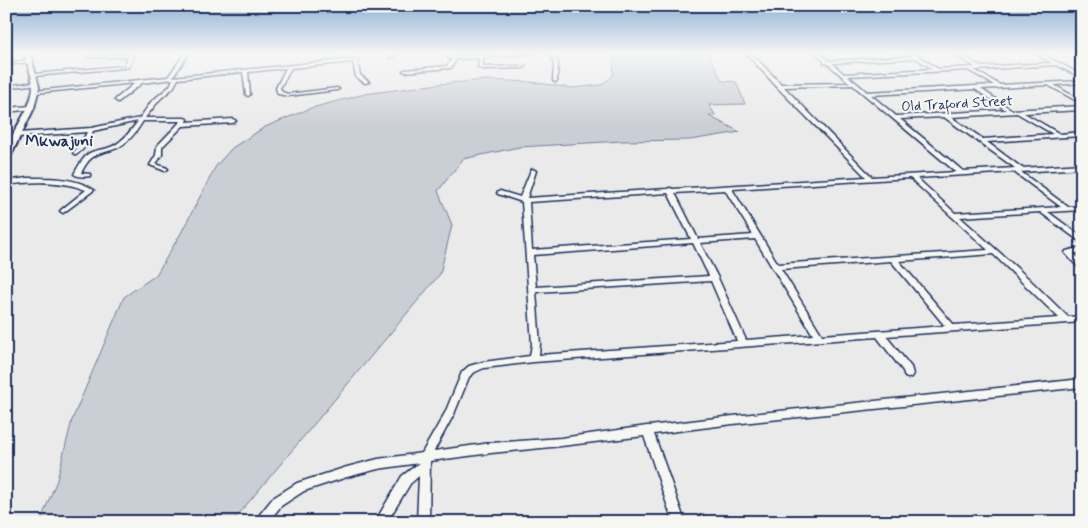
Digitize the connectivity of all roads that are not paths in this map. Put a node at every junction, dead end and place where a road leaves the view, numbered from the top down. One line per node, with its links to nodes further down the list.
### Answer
1 (46, 78): 11 (street)
2 (173, 78): 3 (street); 12 (street); 34 (street)
3 (176, 78)
4 (246, 78): 25 (street)
5 (283, 78): 22 (street)
6 (360, 78): 14 (street)
7 (555, 78): 13 (street)
8 (771, 78): 18 (street)
9 (846, 78): 16 (street)
10 (984, 78): 20 (street)
11 (35, 79): 19 (street); 23 (main road)
12 (141, 81): 23 (street); 26 (street)
13 (555, 81)
14 (367, 82)
15 (1082, 82): 17 (street)
16 (853, 84): 18 (street); 24 (street)
17 (1049, 84): 20 (street); 27 (street)
18 (779, 86): 51 (street)
19 (6, 87)
20 (1000, 87): 21 (street)
21 (976, 88): 24 (street); 31 (street)
22 (337, 90)
23 (35, 92): 28 (main road)
24 (867, 94): 33 (street)
25 (248, 95)
26 (118, 100)
27 (1082, 102)
28 (31, 108): 30 (street); 39 (main road)
29 (1082, 108): 31 (street, Old Traford Street)
30 (6, 110)
31 (1014, 111): 32 (street, Old Traford Street); 40 (street)
32 (946, 115): 33 (street, Old Traford Street); 41 (street)
33 (894, 118): 48 (street)
34 (141, 119): 36 (street); 37 (street); 49 (street)
35 (232, 121): 36 (street)
36 (183, 124): 45 (street)
37 (91, 130): 39 (street); 42 (street)
38 (1082, 134): 40 (street)
39 (18, 135): 43 (main road)
40 (1059, 136): 41 (street)
41 (983, 142): 46 (street)
42 (76, 153)
43 (6, 156)
44 (1082, 166): 46 (street)
45 (165, 169)
46 (1017, 170): 48 (street); 57 (street)
47 (533, 171): 56 (street)
48 (961, 173): 50 (street)
49 (88, 175)
50 (912, 177): 51 (street); 61 (street)
51 (871, 179): 53 (street)
52 (6, 183): 60 (street)
53 (726, 187): 54 (street); 62 (street)
54 (670, 190): 56 (street); 64 (street)
55 (500, 193): 56 (street)
56 (524, 200): 67 (street)
57 (1066, 208): 58 (street); 59 (street)
58 (1082, 208)
59 (1042, 210): 61 (street); 63 (street)
60 (63, 211)
61 (954, 215): 66 (street)
62 (756, 237): 64 (street); 70 (street)
63 (1082, 241)
64 (696, 242): 67 (street); 71 (street)
65 (1082, 249): 69 (street)
66 (994, 252): 68 (street); 74 (street)
67 (530, 253): 72 (street)
68 (893, 259): 70 (street); 75 (street)
69 (1082, 266)
70 (776, 267): 77 (street)
71 (714, 278): 72 (street); 78 (street)
72 (533, 290): 79 (street)
73 (1082, 319): 74 (street)
74 (1066, 320): 75 (street)
75 (952, 328): 76 (street)
76 (878, 333): 77 (street); 80 (street)
77 (820, 339): 78 (street)
78 (743, 344): 79 (street)
79 (534, 359): 83 (street)
80 (908, 374)
81 (1082, 384): 82 (street)
82 (647, 430): 83 (street); 87 (street)
83 (425, 461): 84 (street); 85 (street); 86 (street)
84 (261, 522)
85 (381, 522)
86 (423, 522)
87 (679, 522)

